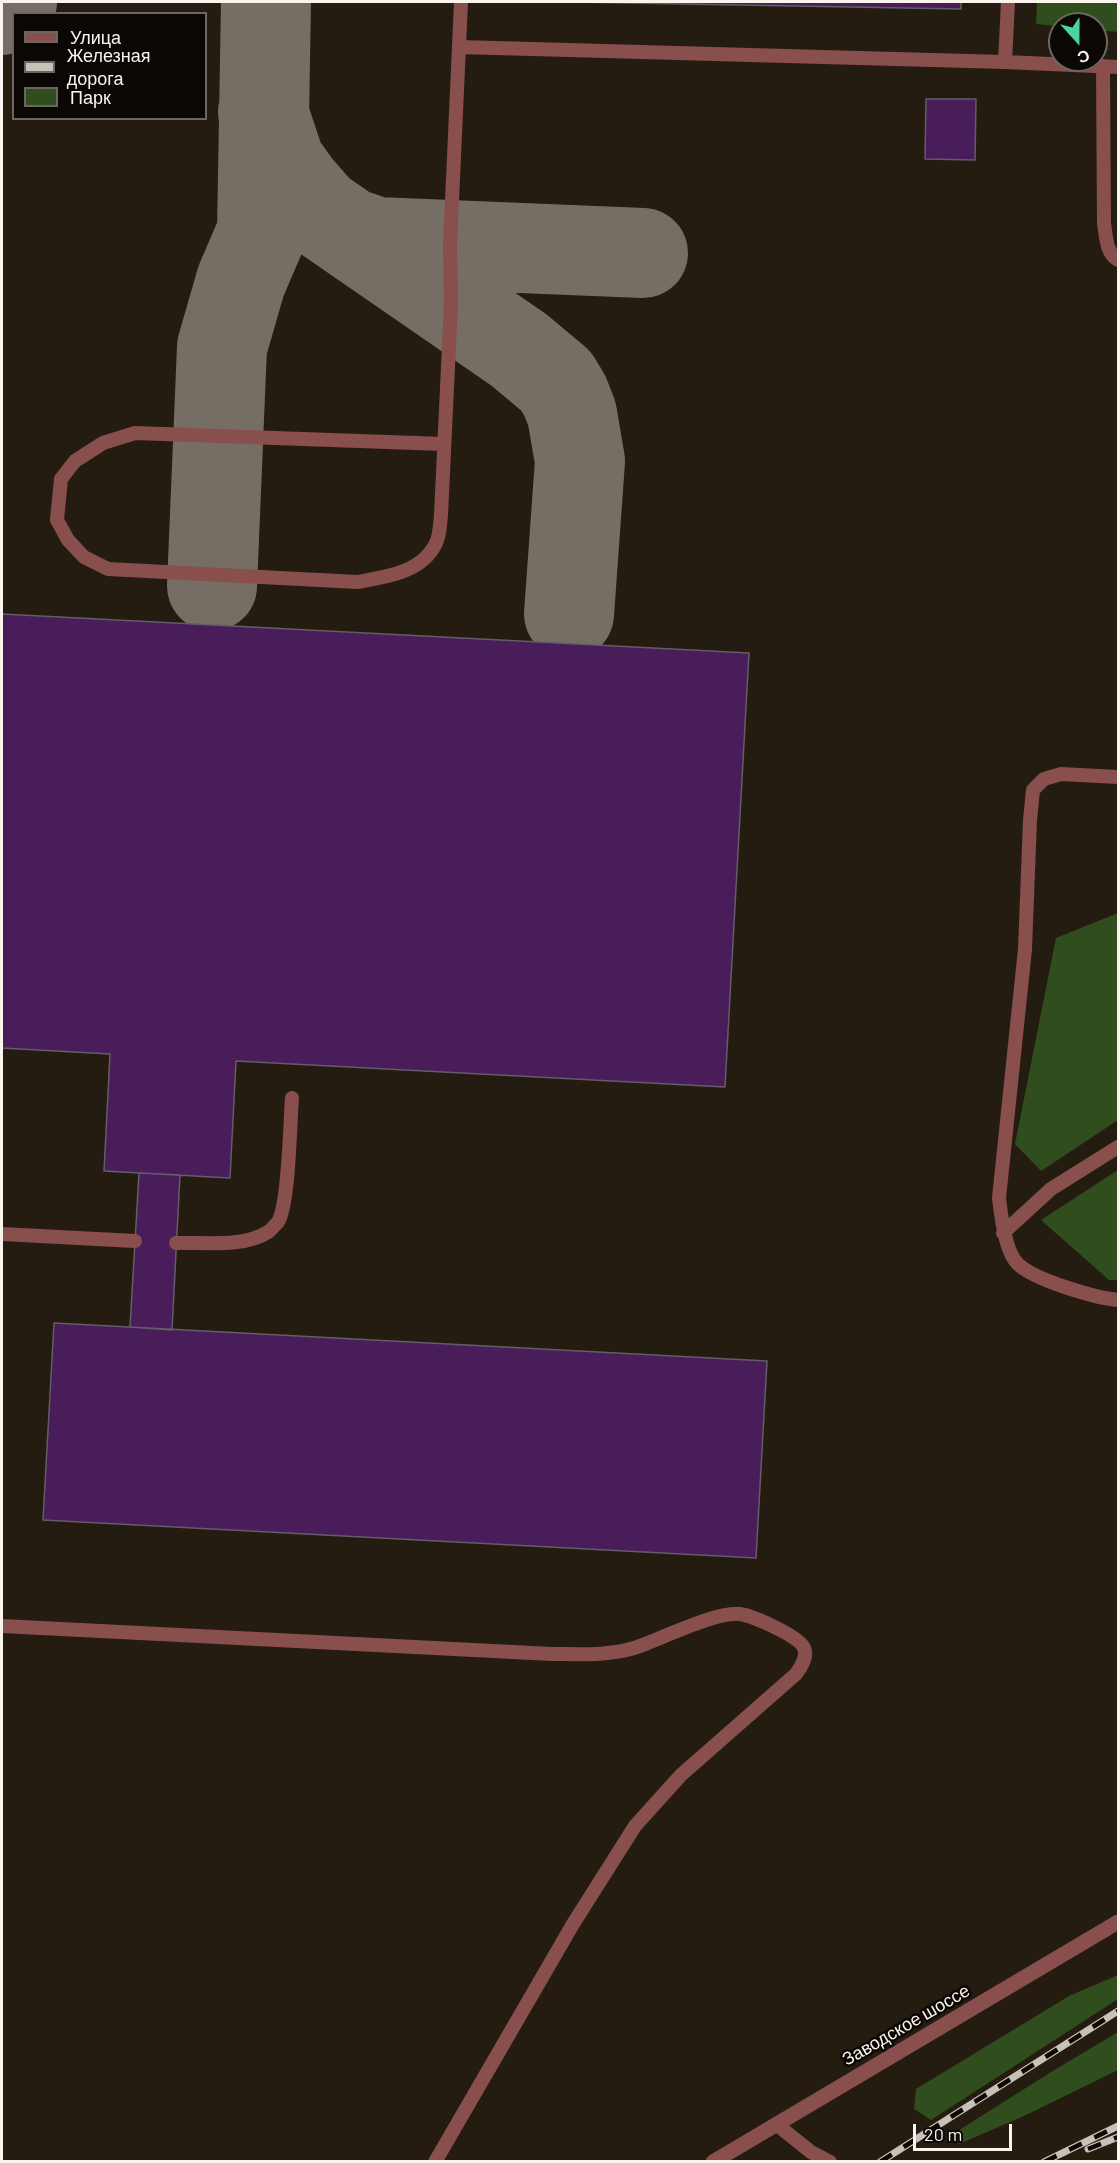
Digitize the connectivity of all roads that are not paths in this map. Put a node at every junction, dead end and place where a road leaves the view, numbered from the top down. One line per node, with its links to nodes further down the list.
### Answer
1 (461, 2): 3 (lane)
2 (1008, 2): 4 (lane)
3 (459, 47): 4 (lane); 8 (lane)
4 (1005, 62): 5 (lane)
5 (1048, 64)
6 (1103, 72): 7 (lane)
7 (1119, 260)
8 (444, 444): 8 (lane)
9 (1119, 777): 12 (lane)
10 (292, 1098): 15 (lane)
11 (1119, 1147): 12 (lane)
12 (1003, 1233): 16 (lane)
13 (2, 1234): 14 (lane)
14 (135, 1241)
15 (176, 1243)
16 (1119, 1300)
17 (2, 1626): 20 (lane)
18 (1119, 1922): 19 (street, Заводское шоссе)
19 (776, 2124): 21 (street, Заводское шоссе); 22 (lane)
20 (435, 2162)
21 (713, 2162)
22 (830, 2162)

